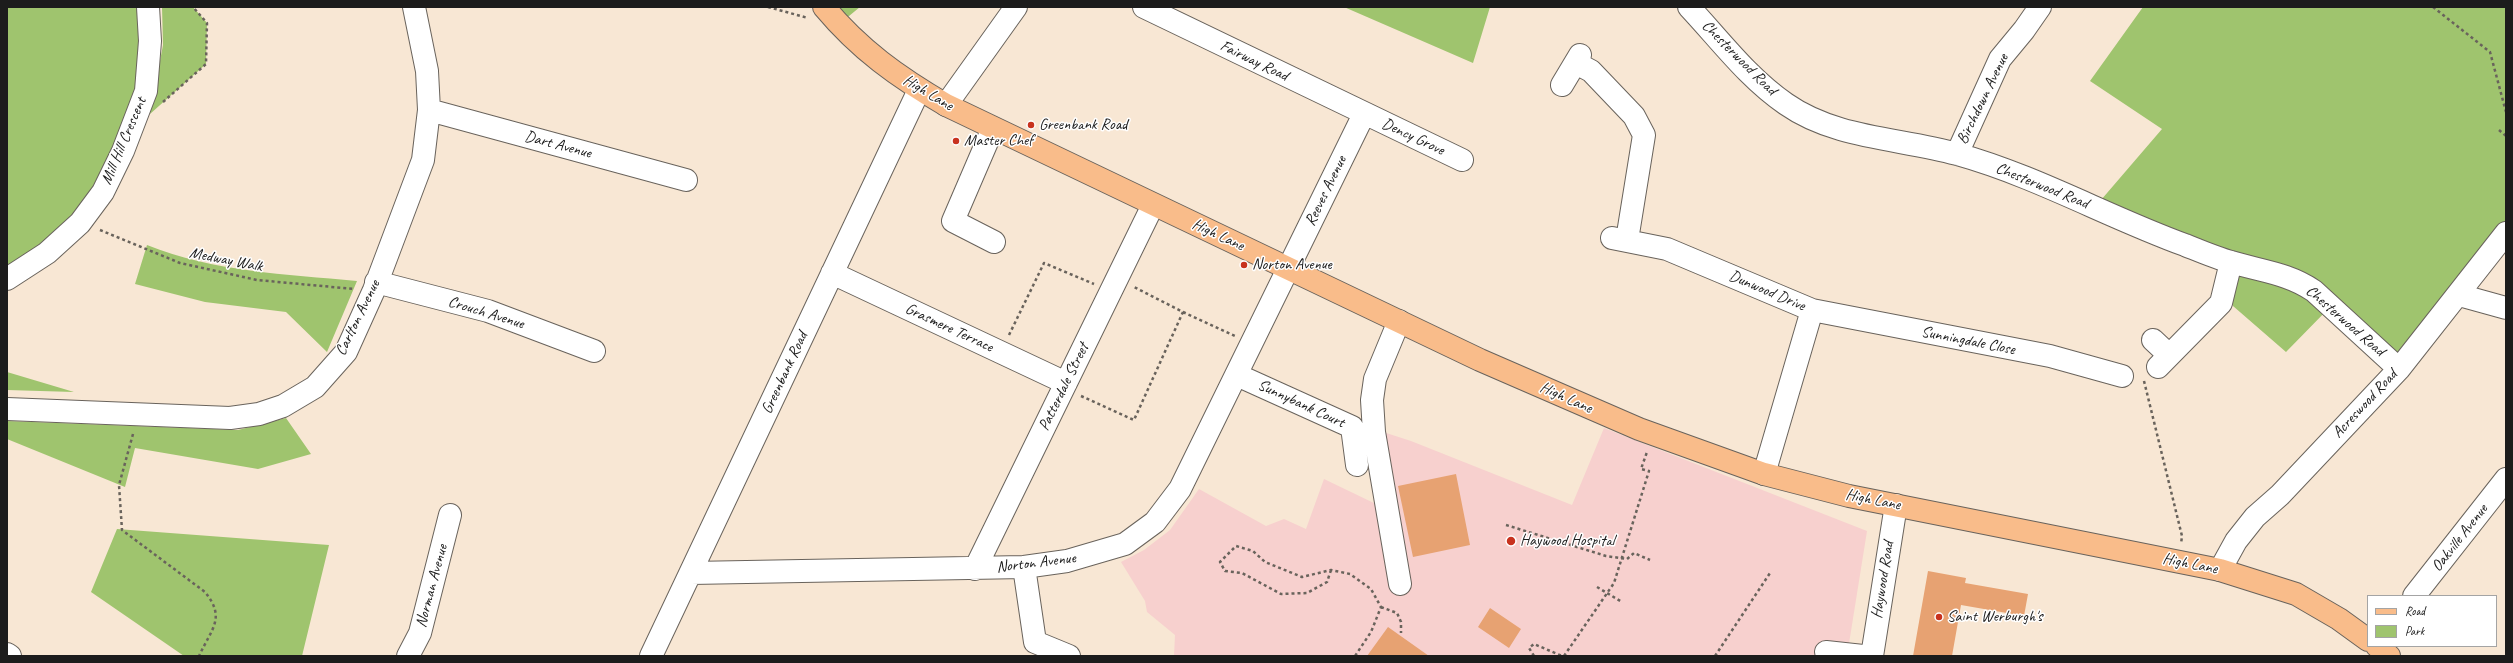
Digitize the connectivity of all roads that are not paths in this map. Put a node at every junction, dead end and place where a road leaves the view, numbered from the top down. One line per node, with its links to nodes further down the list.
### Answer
1 (148, 7): 23 (street, Mill Hill Crescent)
2 (414, 7): 11 (street, Carlton Avenue)
3 (824, 7): 9 (main road, High Lane)
4 (1016, 7): 10 (street)
5 (1144, 7): 12 (street, Fairway Road)
6 (1689, 7): 14 (street, Chesterwood Road)
7 (2040, 7): 14 (street, Birchdown Avenue)
8 (1562, 85): 27 (street, Dunwood Drive)
9 (919, 90): 10 (main road, High Lane); 22 (street, Greenbank Road)
10 (946, 105): 13 (main road, High Lane)
11 (429, 110): 16 (street, Dart Avenue); 24 (street, Carlton Avenue)
12 (1364, 114): 15 (street, Dency Grove); 21 (street, Reeves Avenue)
13 (993, 128): 17 (main road, High Lane); 19 (street)
14 (1957, 154): 20 (street, Chesterwood Road)
15 (1462, 160)
16 (686, 180)
17 (1153, 205): 21 (main road, High Lane); 34 (street, Patterdale Street)
18 (2506, 234): 25 (street, Acreswood Road)
19 (994, 242)
20 (2231, 262): 29 (street); 31 (street, Chesterwood Road)
21 (1288, 267): 28 (main road, High Lane); 32 (street, Norton Avenue)
22 (832, 273): 34 (street, Grasmere Terrace); 44 (street, Greenbank Road)
23 (7, 279)
24 (375, 286): 30 (street, Crouch Avenue); 35 (street, Carlton Avenue)
25 (2459, 295): 26 (street); 31 (street, Acreswood Road)
26 (2506, 308)
27 (1812, 310): 33 (street, Sunningdale Close); 37 (street, Dunwood Drive)
28 (1399, 321): 37 (main road, High Lane); 45 (street)
29 (2153, 340)
30 (594, 351)
31 (2399, 368): 43 (street, Acreswood Road)
32 (1237, 375): 36 (street, Sunnybank Court); 41 (street, Norton Avenue)
33 (2122, 376)
34 (1065, 386): 42 (street, Patterdale Street)
35 (7, 409)
36 (1357, 465)
37 (1764, 474): 39 (main road, High Lane)
38 (2506, 479): 46 (street, Oakville Avenue)
39 (1896, 505): 43 (main road, High Lane); 56 (street, Haywood Road)
40 (450, 514): 52 (street, Norman Avenue)
41 (1024, 567): 42 (street, Norton Avenue); 54 (street)
42 (975, 569): 44 (street, Norton Avenue)
43 (2220, 570): 47 (main road, High Lane)
44 (691, 573): 53 (street, Greenbank Road)
45 (1400, 584)
46 (2415, 595)
47 (2367, 639)
48 (2378, 647): 57 (main road)
49 (1826, 652): 55 (street)
50 (7, 654): 51 (street)
51 (10, 656)
52 (408, 656)
53 (651, 656)
54 (1069, 656)
55 (1863, 656)
56 (1872, 656)
57 (2388, 656)

